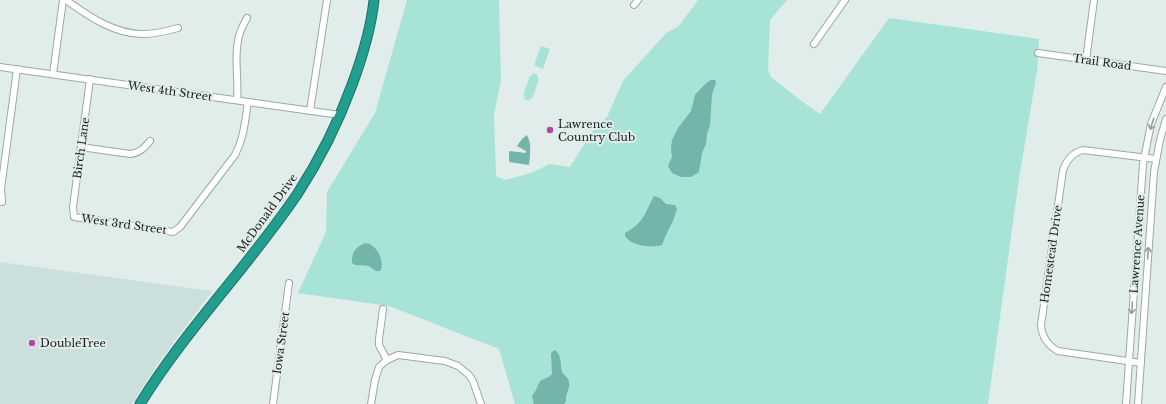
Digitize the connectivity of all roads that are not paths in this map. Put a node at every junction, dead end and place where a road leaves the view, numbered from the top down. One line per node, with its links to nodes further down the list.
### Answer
1 (63, 0): 17 (street)
2 (66, 0): 10 (street)
3 (327, 0): 22 (street)
4 (374, 0): 8 (highway, McDonald Drive)
5 (378, 0): 8 (highway, McDonald Drive)
6 (845, 0): 11 (street)
7 (1094, 0): 13 (street)
8 (372, 13): 23 (highway, McDonald Drive)
9 (247, 18): 20 (street)
10 (178, 28)
11 (814, 44)
12 (1038, 53): 13 (street, Trail Road)
13 (1086, 60): 16 (street, Trail Road)
14 (0, 67): 15 (street, West 4th Street)
15 (17, 69): 17 (street, West 4th Street); 29 (street)
16 (1166, 71)
17 (53, 74): 18 (street, West 4th Street)
18 (90, 79): 20 (street, West 4th Street); 26 (street, Birch Lane)
19 (1166, 87): 27 (street, Lawrence Avenue, one-way to 27)
20 (237, 100): 21 (street, West 4th Street)
21 (248, 102): 22 (street, West 4th Street); 30 (street, West 3rd Street)
22 (310, 110): 23 (street, West 4th Street)
23 (340, 115): 36 (highway, McDonald Drive)
24 (1166, 119): 28 (street, Lawrence Avenue)
25 (150, 142): 26 (street)
26 (81, 147): 30 (street, Birch Lane)
27 (1144, 157): 28 (street, Homestead Drive); 34 (street, Lawrence Avenue, one-way to 34); 34 (street, Homestead Drive)
28 (1156, 159): 35 (street, Lawrence Avenue, one-way to 28)
29 (1, 202)
30 (74, 217)
31 (290, 283): 37 (street, Iowa Street)
32 (383, 308): 33 (street)
33 (387, 360): 38 (street); 39 (street)
34 (1129, 362): 35 (street, Homestead Drive); 40 (street, Lawrence Avenue)
35 (1141, 363): 41 (street, Lawrence Avenue)
36 (140, 404)
37 (273, 404)
38 (371, 404)
39 (481, 404)
40 (1126, 404)
41 (1138, 404)

